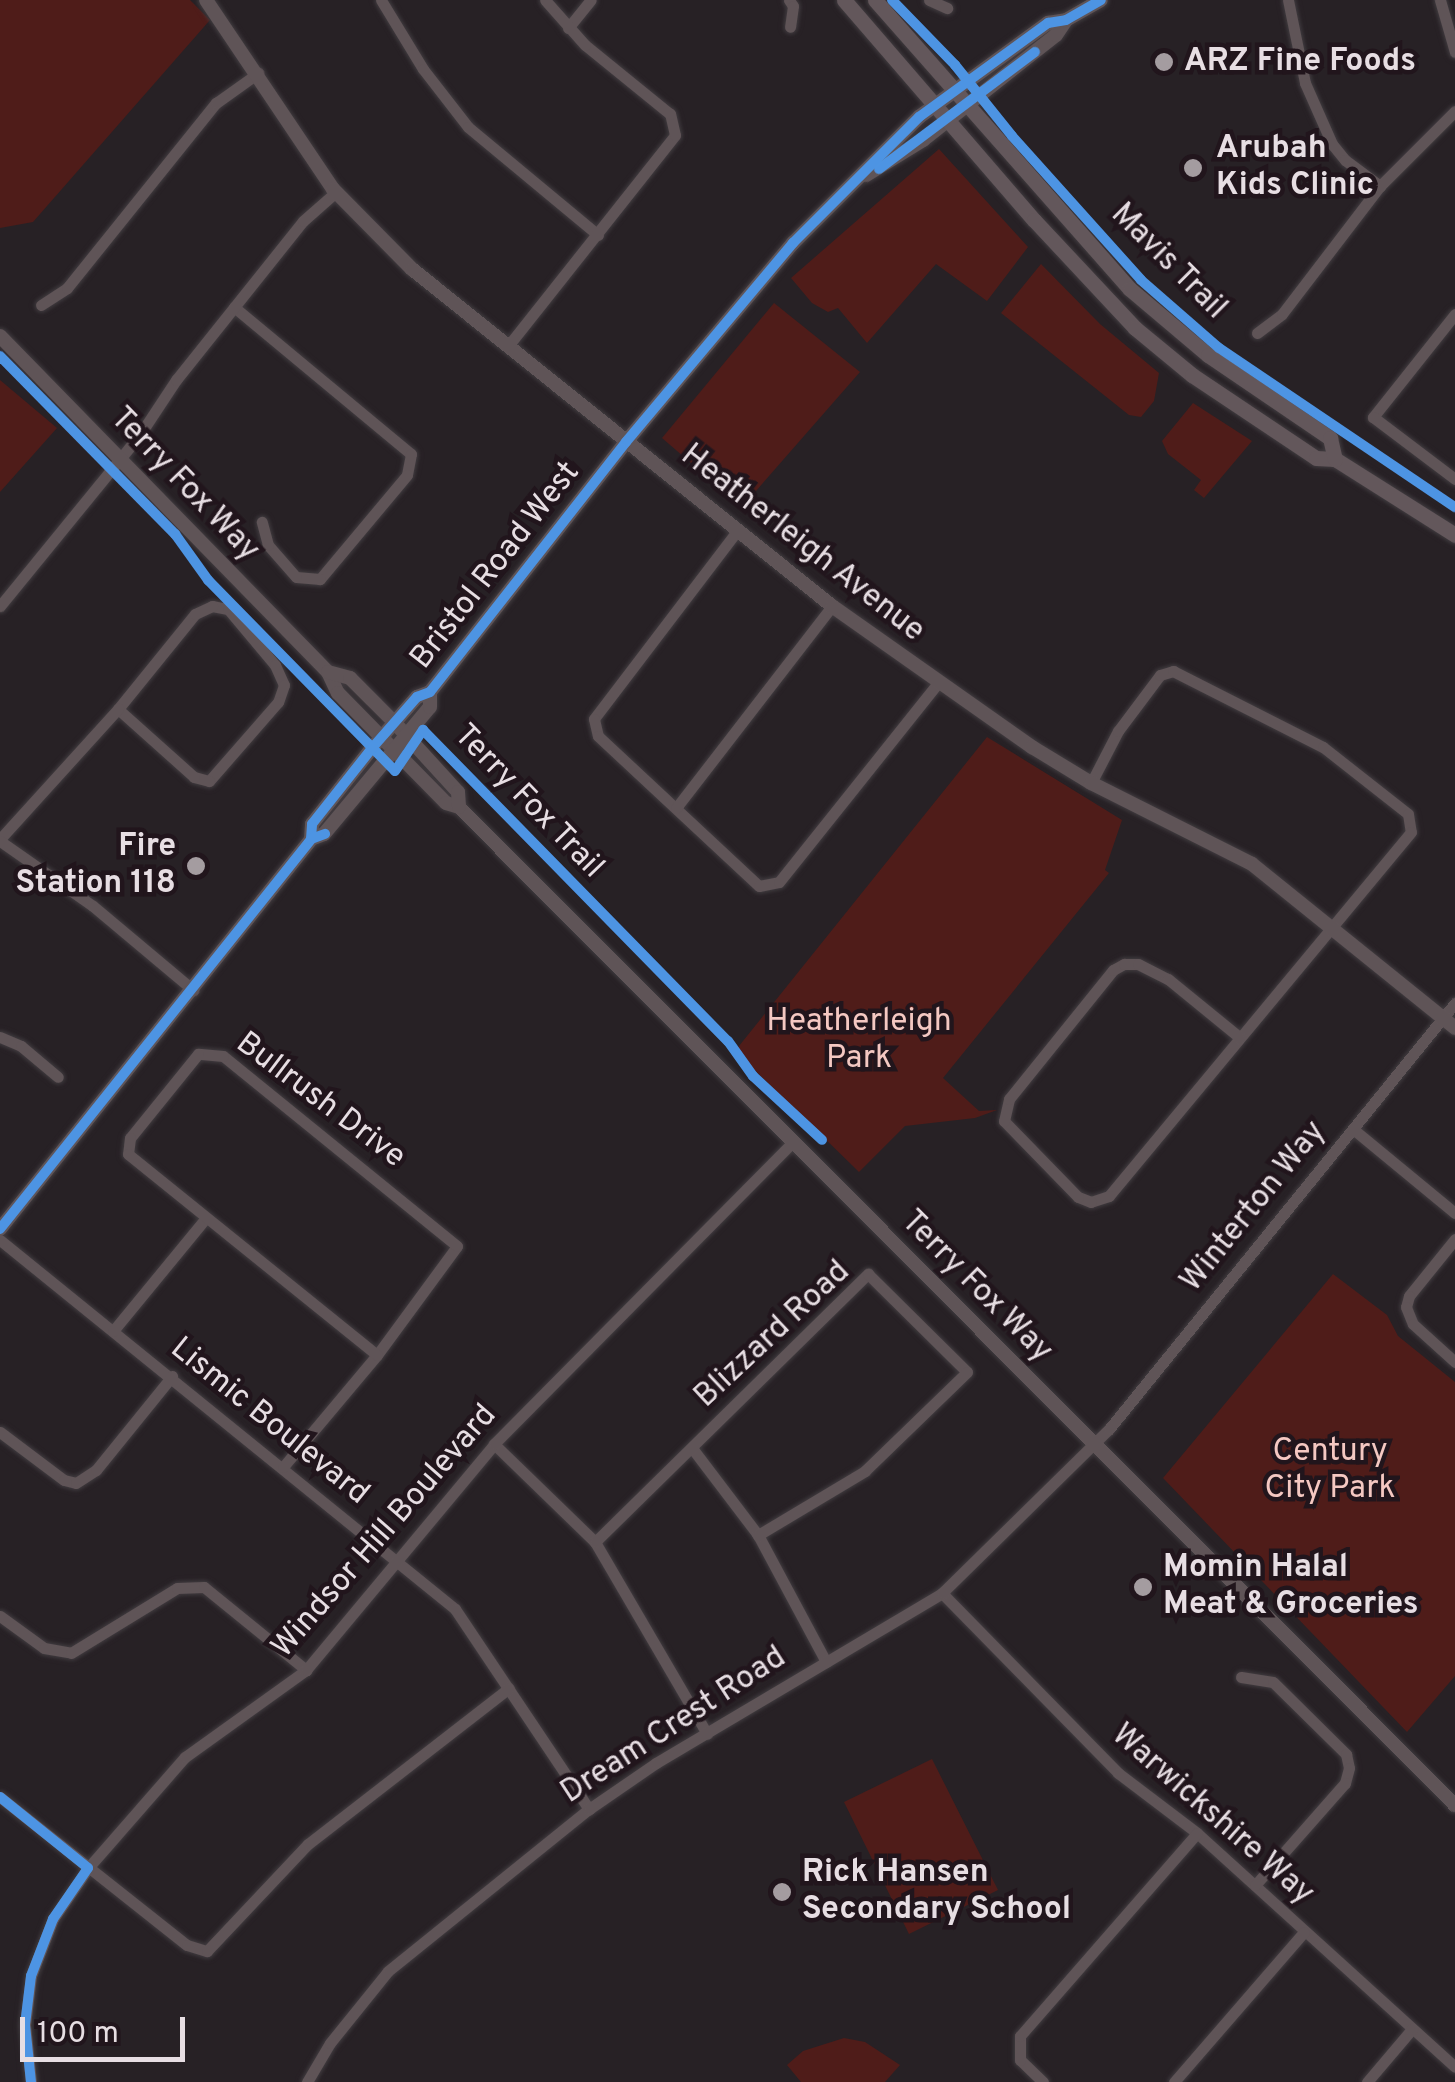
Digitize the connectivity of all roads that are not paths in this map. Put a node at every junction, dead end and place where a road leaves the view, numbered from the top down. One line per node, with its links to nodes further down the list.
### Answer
1 (206, 0): 17 (street, Heatherleigh Avenue)
2 (381, 0): 26 (street)
3 (545, 0): 15 (street)
4 (591, 0): 15 (street)
5 (790, 0): 14 (street)
6 (844, 0): 20 (main road)
7 (875, 0): 18 (main road)
8 (929, 0): 12 (street)
9 (1288, 0): 24 (street)
10 (1440, 0): 16 (street)
11 (1096, 1): 13 (street, Bristol Road West)
12 (947, 8)
13 (1066, 20): 18 (street, Bristol Road West); 19 (street, Bristol Road West)
14 (790, 27)
15 (568, 28): 26 (street)
16 (1455, 52)
17 (258, 73): 25 (street, Heatherleigh Avenue); 27 (street)
18 (954, 90): 19 (main road); 20 (street, Bristol Road West)
19 (967, 105): 22 (street, Bristol Road West); 35 (main road)
20 (935, 106): 22 (main road); 23 (street, Bristol Road West)
21 (1455, 111): 24 (street)
22 (948, 120): 23 (street, Bristol Road West); 35 (main road)
23 (861, 178): 33 (street, Bristol Road West)
24 (1380, 186): 30 (street)
25 (336, 192): 28 (street); 32 (street, Heatherleigh Avenue)
26 (598, 236): 32 (street)
27 (41, 305)
28 (234, 307): 34 (street); 37 (street)
29 (1455, 314): 36 (street)
30 (1257, 333)
31 (0, 336): 34 (street, Terry Fox Way)
32 (508, 346): 33 (street, Heatherleigh Avenue)
33 (626, 442): 38 (street, Heatherleigh Avenue); 44 (street, Bristol Road West)
34 (119, 458): 40 (street); 42 (street, Terry Fox Way)
35 (1335, 459): 39 (main road)
36 (1455, 479)
37 (262, 522)
38 (738, 530): 41 (street, Heatherleigh Avenue); 52 (street)
39 (1455, 535)
40 (0, 606)
41 (832, 606): 43 (street, Heatherleigh Avenue); 52 (street)
42 (328, 672): 46 (street, Terry Fox Way); 48 (street, Terry Fox Way)
43 (938, 683): 50 (street, Heatherleigh Avenue); 52 (street)
44 (430, 692): 46 (street, Bristol Road West); 47 (street, Bristol Road West)
45 (118, 709): 45 (street); 54 (street)
46 (394, 722): 47 (street, Terry Fox Way); 48 (street, Bristol Road West)
47 (406, 736): 49 (street, Bristol Road West); 51 (street, Terry Fox Way)
48 (382, 737): 49 (street, Terry Fox Way); 53 (street, Bristol Road West)
49 (394, 750): 51 (street, Terry Fox Way); 53 (street, Bristol Road West)
50 (1091, 783): 55 (street, Heatherleigh Avenue); 55 (street)
51 (459, 807): 63 (street, Terry Fox Way)
52 (676, 808)
53 (311, 839): 56 (street, Bristol Road West)
54 (0, 840): 56 (street)
55 (1330, 926): 58 (street, Heatherleigh Avenue); 60 (street)
56 (193, 990): 66 (street, Bristol Road West)
57 (1455, 1004): 58 (street, Winterton Way)
58 (1449, 1023): 62 (street, Winterton Way)
59 (0, 1037): 61 (street)
60 (1239, 1038): 60 (street)
61 (58, 1077)
62 (1352, 1130): 64 (street); 75 (street, Winterton Way)
63 (794, 1142): 74 (street, Windsor Hill Boulevard); 75 (street, Terry Fox Way)
64 (1455, 1213)
65 (205, 1219): 69 (street); 70 (street, Bullrush Drive); 70 (street, Bullrush Drive)
66 (0, 1229)
67 (1455, 1239): 71 (street)
68 (0, 1240): 69 (street, Lismic Boulevard)
69 (113, 1331): 72 (street, Lismic Boulevard)
70 (377, 1355): 77 (street, Bullrush Drive)
71 (1455, 1362)
72 (172, 1376): 73 (street); 77 (street, Lismic Boulevard)
73 (0, 1432)
74 (494, 1444): 79 (street); 80 (street, Windsor Hill Boulevard)
75 (1095, 1444): 81 (street, Dream Crest Road); 89 (street, Terry Fox Way)
76 (692, 1448): 78 (street); 78 (street, Blizzard Road); 79 (street, Blizzard Road)
77 (283, 1466): 80 (street, Lismic Boulevard)
78 (758, 1535): 83 (street)
79 (595, 1542): 87 (street)
80 (396, 1562): 84 (street, Windsor Hill Boulevard); 86 (street, Lismic Boulevard)
81 (942, 1593): 83 (street, Dream Crest Road); 91 (street, Warwickshire Way)
82 (0, 1616): 84 (street)
83 (826, 1662): 87 (street, Dream Crest Road)
84 (306, 1670): 92 (street, Windsor Hill Boulevard)
85 (1240, 1677): 93 (street)
86 (509, 1688): 90 (street, Lismic Boulevard); 92 (street)
87 (707, 1734): 90 (street, Dream Crest Road)
88 (0, 1797): 92 (street)
89 (1454, 1803)
90 (590, 1809): 98 (street, Dream Crest Road)
91 (1197, 1834): 93 (street, Warwickshire Way); 99 (street)
92 (88, 1868): 97 (street, Windsor Hill Boulevard)
93 (1255, 1885): 94 (street, Warwickshire Way)
94 (1304, 1932): 95 (street, Warwickshire Way); 100 (street)
95 (1412, 2029): 96 (street, Warwickshire Way); 101 (street)
96 (1455, 2067)
97 (31, 2082)
98 (307, 2082)
99 (1043, 2082)
100 (1174, 2082)
101 (1367, 2082)

